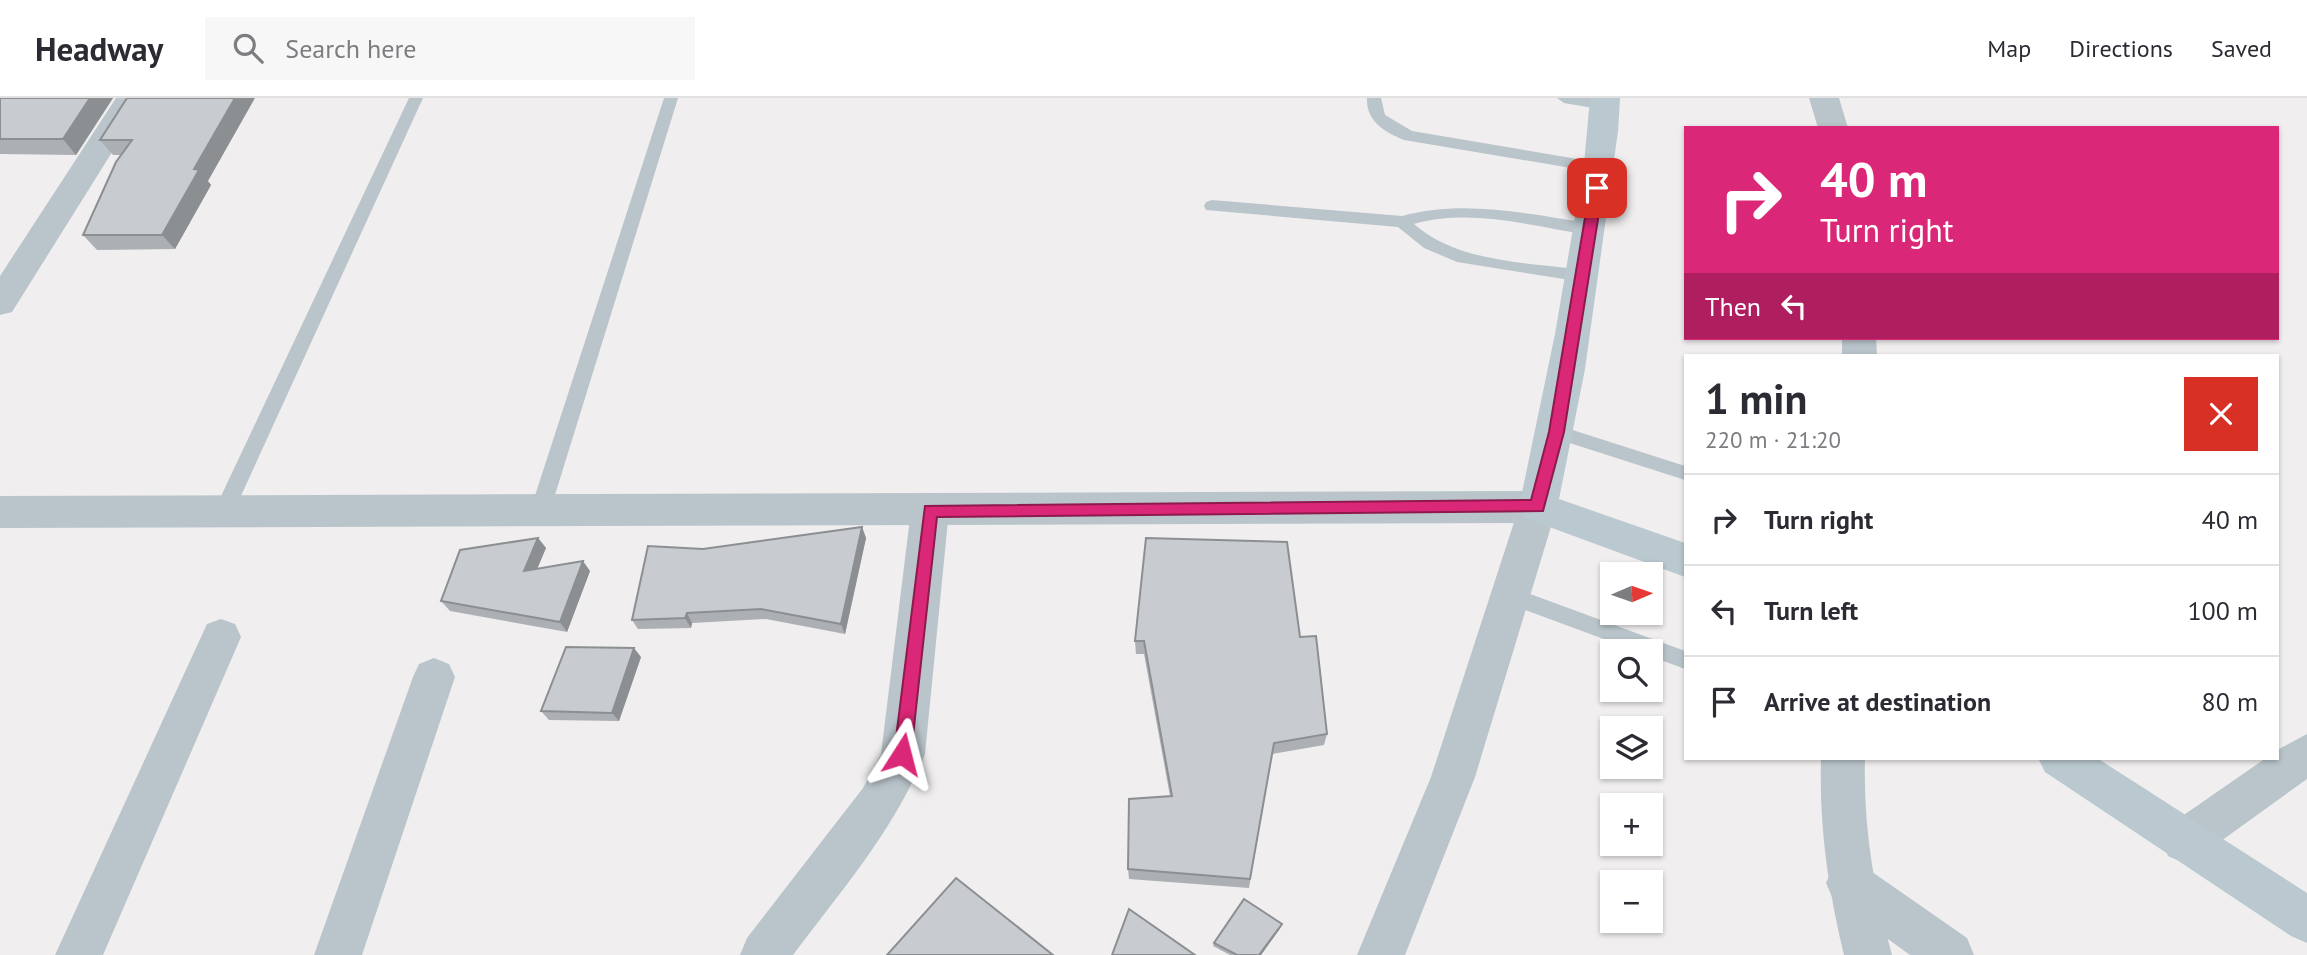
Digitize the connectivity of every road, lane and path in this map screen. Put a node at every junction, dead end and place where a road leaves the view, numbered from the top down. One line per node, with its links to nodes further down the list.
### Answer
1 (131, 98): 14 (street)
2 (416, 98): 19 (lane)
3 (671, 98): 20 (lane)
4 (1374, 98): 9 (lane)
5 (1564, 98): 7 (lane)
6 (1824, 98): 8 (street)
7 (1605, 101): 9 (main road)
8 (1832, 126)
9 (1601, 168): 12 (main road)
10 (1212, 206): 11 (lane)
11 (1402, 222): 12 (lane); 13 (lane)
12 (1590, 229): 13 (main road)
13 (1583, 276): 15 (main road)
14 (0, 303)
15 (1557, 432): 16 (lane); 17 (main road)
16 (1684, 473)
17 (1538, 507): 18 (street); 22 (main road); 23 (street)
18 (930, 510): 20 (street); 35 (street)
19 (224, 511): 20 (street); 21 (street)
20 (540, 511)
21 (0, 512)
22 (1684, 560)
23 (1511, 596): 25 (lane); 36 (street)
24 (221, 637): 33 (street)
25 (1684, 660)
26 (434, 677): 34 (street)
27 (2307, 754): 30 (street)
28 (1843, 760): 31 (street)
29 (2063, 760): 30 (main road)
30 (2184, 841): 32 (main road)
31 (1849, 883): 37 (street); 38 (street)
32 (2307, 920)
33 (79, 955)
34 (338, 955)
35 (764, 955)
36 (1381, 955)
37 (1868, 955)
38 (1950, 955)

